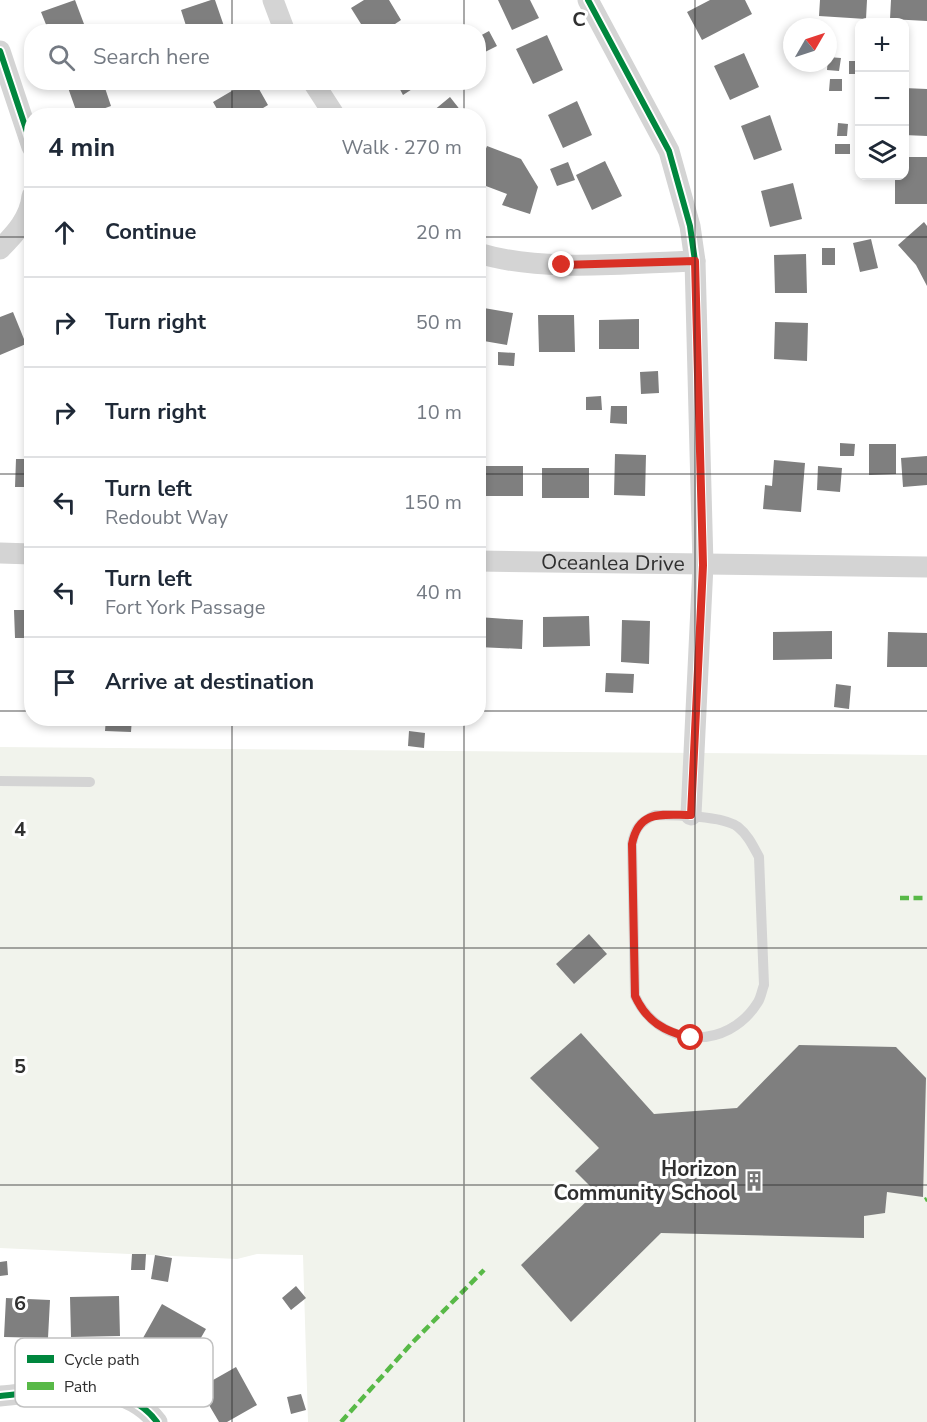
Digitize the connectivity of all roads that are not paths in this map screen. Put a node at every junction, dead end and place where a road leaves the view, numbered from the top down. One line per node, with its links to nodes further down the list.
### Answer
1 (273, 0): 3 (street)
2 (588, 0): 11 (street)
3 (282, 24)
4 (0, 51): 7 (street)
5 (318, 90): 6 (street)
6 (330, 108)
7 (24, 123)
8 (24, 220): 9 (street)
9 (0, 249)
10 (486, 255): 11 (street)
11 (695, 261): 15 (street)
12 (0, 553): 13 (street)
13 (24, 554)
14 (486, 561): 15 (street, Oceanlea Drive)
15 (703, 565): 16 (street, Oceanlea Drive); 19 (street)
16 (927, 567)
17 (0, 781): 18 (lane)
18 (90, 782)
19 (691, 815): 19 (lane)
20 (15, 1395): 21 (street)
21 (0, 1396)
22 (141, 1407): 23 (street)
23 (157, 1422)

